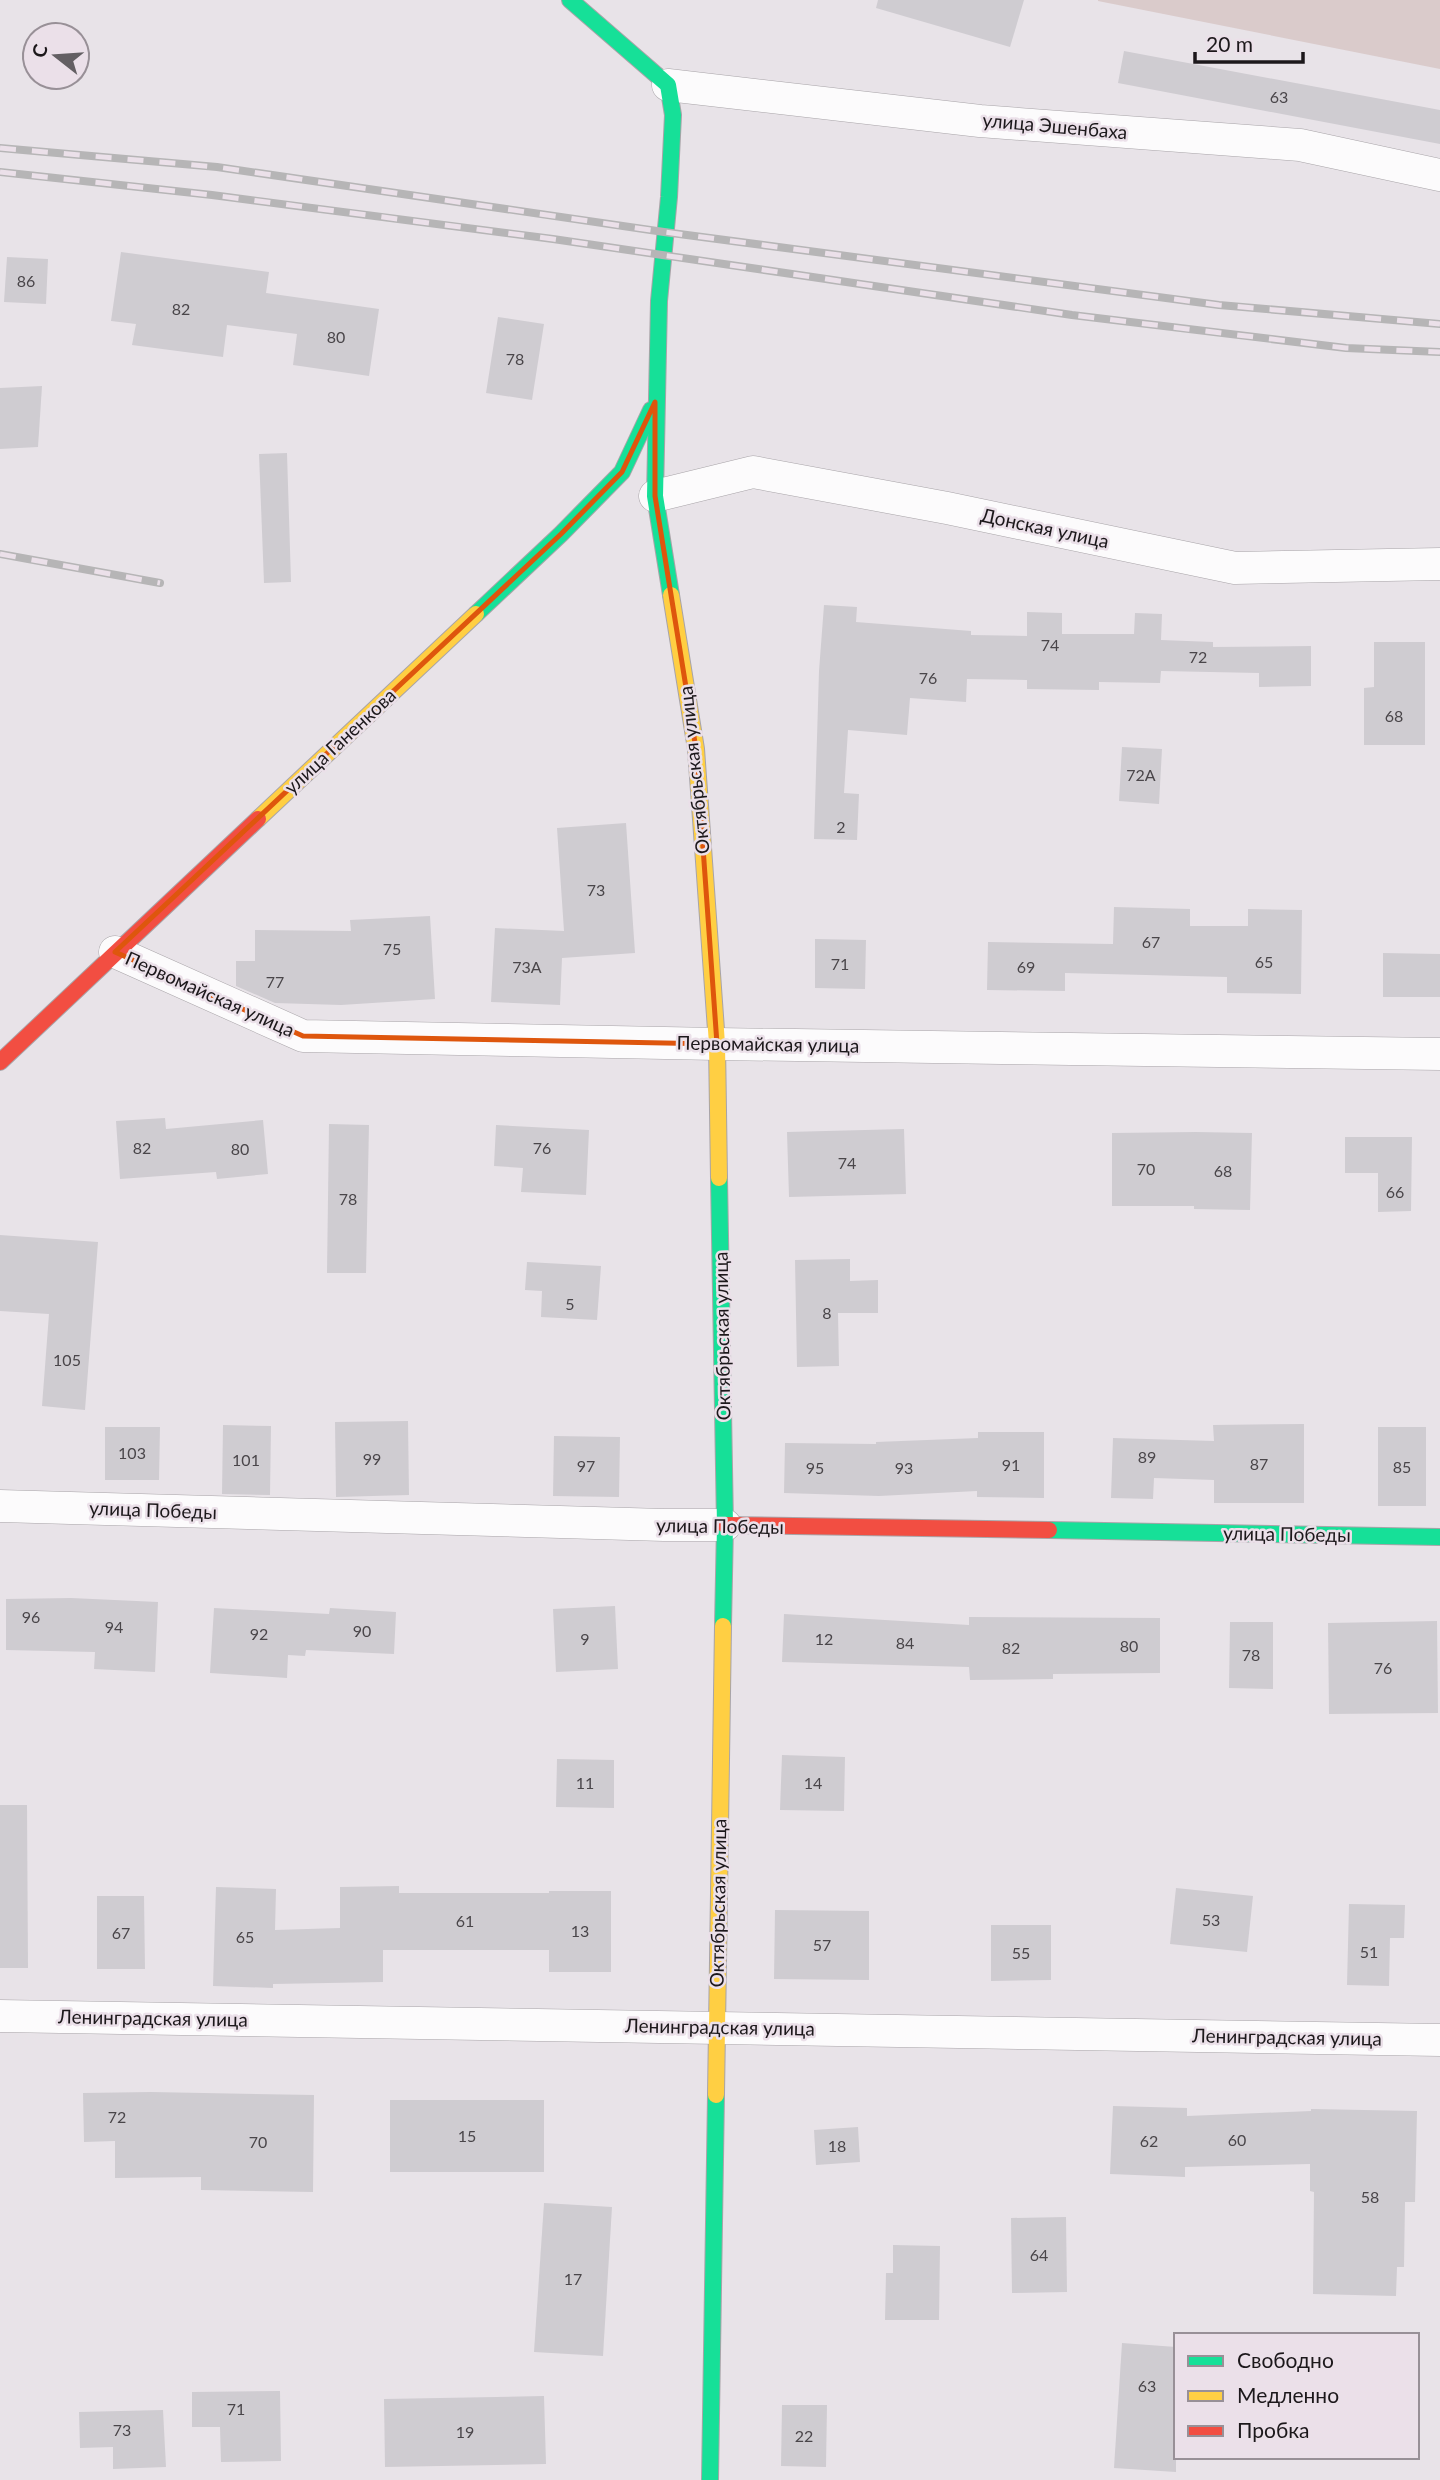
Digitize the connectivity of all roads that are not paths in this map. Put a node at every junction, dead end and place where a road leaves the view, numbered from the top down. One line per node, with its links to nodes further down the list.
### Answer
1 (570, 0): 2 (main road)
2 (667, 85): 3 (street, улица Эшенбаха); 4 (main road, Октябрьская улица)
3 (1440, 174)
4 (655, 402): 5 (main road, Октябрьская улица); 7 (main road, улица Ганенкова)
5 (655, 496): 6 (street, Донская улица); 8 (main road, Октябрьская улица)
6 (1440, 564)
7 (115, 952): 8 (street, Первомайская улица); 10 (main road, улица Ганенкова)
8 (717, 1045): 9 (street, Первомайская улица); 12 (main road, Октябрьская улица)
9 (1440, 1054)
10 (0, 1062)
11 (0, 1506): 12 (street, улица Победы)
12 (725, 1525): 13 (main road, улица Победы); 15 (main road, Октябрьская улица)
13 (1440, 1537)
14 (0, 2016): 15 (street, Ленинградская улица)
15 (716, 2026): 16 (street, Ленинградская улица); 17 (main road, Октябрьская улица)
16 (1440, 2040)
17 (710, 2480)

